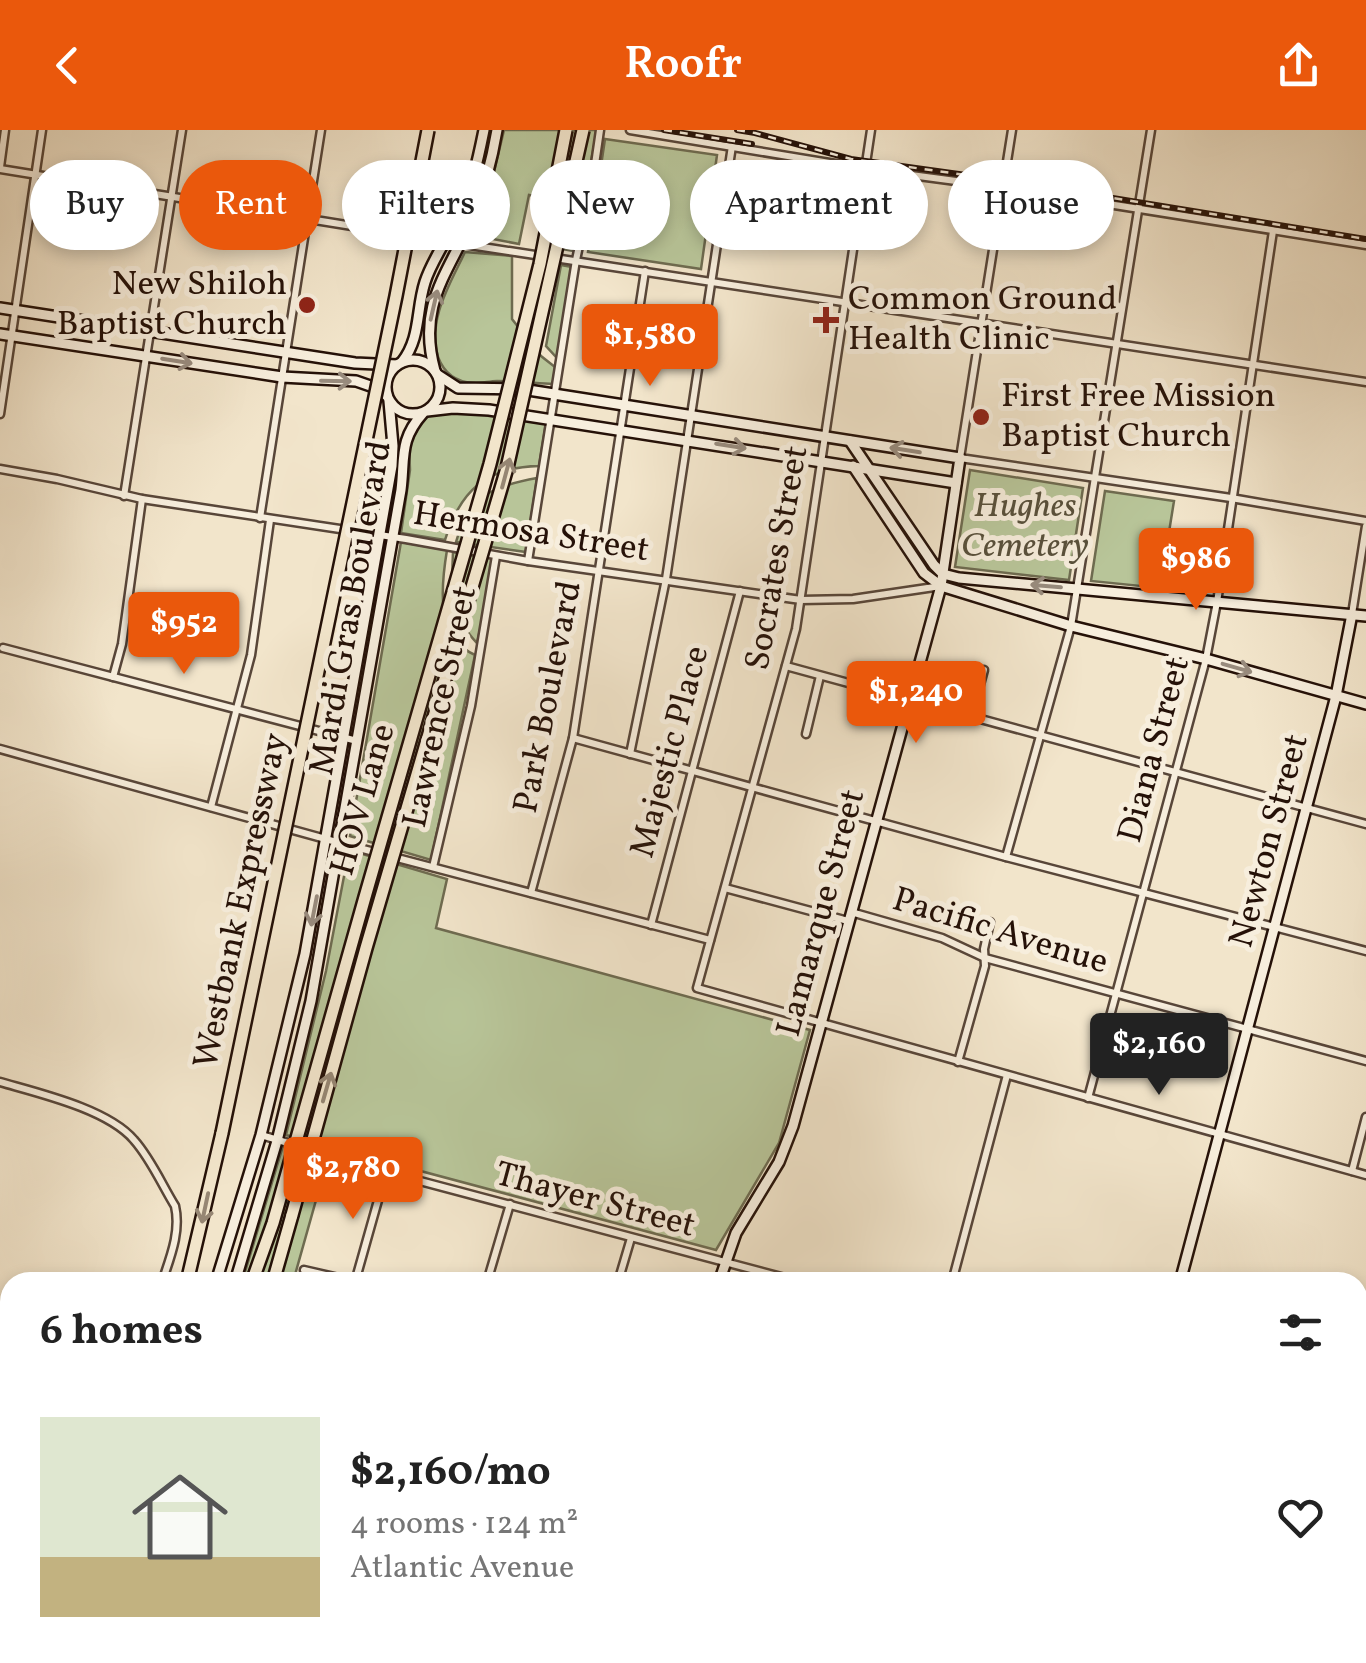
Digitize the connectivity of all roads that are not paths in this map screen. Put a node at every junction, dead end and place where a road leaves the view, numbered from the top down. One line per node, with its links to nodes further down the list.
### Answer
1 (6, 130): 23 (street)
2 (42, 130): 16 (street)
3 (182, 130): 26 (street)
4 (320, 130): 17 (street)
5 (428, 130): 155 (highway, Westbank Expressway, one-way to 155, bridge)
6 (484, 130): 18 (main road)
7 (497, 130): 19 (main road)
8 (566, 130): 158 (highway, HOV Lane, bridge)
9 (583, 130): 159 (highway, one-way to 9, bridge)
10 (600, 130): 39 (street, Lawrence Street)
11 (630, 130): 15 (street)
12 (871, 130): 21 (street, Socrates Street)
13 (1012, 130): 22 (street, Lamarque Street)
14 (1151, 130): 29 (street)
15 (732, 146): 20 (street); 41 (street)
16 (38, 160)
17 (316, 160)
18 (477, 160)
19 (490, 160)
20 (814, 160)
21 (867, 160)
22 (1006, 160)
23 (0, 168): 24 (street)
24 (30, 173)
25 (159, 195): 26 (street)
26 (172, 197): 27 (street); 46 (street)
27 (179, 198)
28 (1114, 205): 29 (street)
29 (1137, 209): 31 (street); 49 (street)
30 (30, 213): 44 (street)
31 (1273, 232): 32 (street); 53 (street, Diana Street)
32 (1366, 245)
33 (303, 250): 50 (street)
34 (441, 250): 52 (main road)
35 (456, 250): 54 (main road, one-way to 35)
36 (508, 250): 39 (street)
37 (854, 250): 42 (street, Socrates Street)
38 (992, 250): 45 (street, Lamarque Street)
39 (576, 260): 40 (street); 57 (street, Lawrence Street)
40 (645, 271): 41 (street); 59 (street, Park Boulevard)
41 (711, 281): 42 (street); 62 (street)
42 (846, 301): 45 (street); 65 (street, Socrates Street)
43 (0, 308): 44 (main road)
44 (15, 311): 46 (main road); 48 (street)
45 (981, 323): 49 (street); 68 (street, Lamarque Street)
46 (151, 331): 50 (main road); 51 (street)
47 (0, 334): 48 (main road)
48 (12, 336): 51 (main road); 61 (street)
49 (1116, 343): 53 (street); 73 (street)
50 (286, 353): 52 (main road); 55 (street)
51 (147, 356): 55 (main road, one-way to 55); 75 (street)
52 (400, 364): 54 (main road); 58 (main road)
53 (1252, 364): 56 (street); 76 (street, Diana Street)
54 (437, 373): 57 (main road); 60 (main road)
55 (282, 376): 58 (main road, one-way to 58); 78 (street)
56 (1366, 382)
57 (555, 394): 59 (main road); 63 (street, Lawrence Street)
58 (388, 399): 60 (main road); 81 (main road, Mardi Gras Boulevard)
59 (624, 404): 62 (main road); 64 (street, Park Boulevard)
60 (425, 412): 63 (main road); 82 (main road, Mardi Gras Boulevard)
61 (0, 414)
62 (692, 415): 65 (main road); 66 (street)
63 (551, 419): 64 (main road); 84 (street, Lawrence Street)
64 (621, 430): 66 (main road); 85 (street, Park Boulevard)
65 (826, 437): 67 (main road); 69 (street, Socrates Street)
66 (689, 440): 69 (main road, one-way to 69); 87 (street)
67 (850, 441): 68 (main road, one-way to 67); 71 (main road)
68 (960, 458): 73 (street); 74 (main road, Lamarque Street)
69 (823, 460): 70 (main road); 91 (street, Socrates Street)
70 (853, 466): 71 (main road); 88 (main road)
71 (868, 468): 74 (main road); 86 (main road)
72 (0, 469): 75 (street, Hermosa Street)
73 (1095, 479): 76 (street); 89 (street)
74 (956, 483): 86 (main road, Lamarque Street)
75 (124, 496): 77 (street, Hermosa Street)
76 (1231, 498): 80 (street); 92 (street, Diana Street)
77 (142, 499): 78 (street, Hermosa Street); 100 (street)
78 (260, 518): 79 (street, Hermosa Street)
79 (270, 520): 81 (street, Hermosa Street); 105 (street)
80 (1366, 524): 93 (street, Newton Street)
81 (378, 536): 82 (street, Hermosa Street); 110 (main road, Mardi Gras Boulevard)
82 (392, 538): 83 (street, Hermosa Street); 111 (main road, Mardi Gras Boulevard)
83 (496, 556): 84 (street, Hermosa Street); 124 (street, Lawrence Street)
84 (528, 561): 85 (street, Hermosa Street)
85 (600, 570): 87 (street, Hermosa Street); 109 (street, Park Boulevard)
86 (943, 574): 88 (main road, Lamarque Street); 89 (main road, one-way to 86)
87 (666, 579): 90 (street, Hermosa Street); 113 (street)
88 (940, 586): 91 (street, Hermosa Street); 95 (main road); 103 (main road, Lamarque Street)
89 (1078, 588): 92 (main road); 95 (street)
90 (740, 591): 91 (street, Hermosa Street); 114 (street, Majestic Place)
91 (801, 600): 98 (street, Socrates Street)
92 (1217, 602): 93 (main road); 97 (street, Diana Street)
93 (1352, 614): 94 (main road); 102 (main road, Newton Street)
94 (1366, 616)
95 (1071, 626): 97 (main road); 108 (street)
96 (3, 648): 100 (street)
97 (1206, 659): 102 (main road, one-way to 102); 115 (street, Diana Street)
98 (786, 666): 101 (street); 116 (street, Socrates Street)
99 (984, 670): 106 (street)
100 (113, 676): 105 (street)
101 (820, 676): 103 (street); 107 (street)
102 (1336, 696): 104 (main road); 118 (main road, Newton Street)
103 (908, 700): 106 (street); 119 (main road, Lamarque Street)
104 (1366, 704)
105 (237, 710): 110 (street); 117 (street)
106 (970, 717): 108 (street)
107 (806, 734)
108 (1042, 736): 115 (street); 123 (street)
109 (572, 738): 113 (street); 127 (street, Park Boulevard)
110 (344, 739): 111 (street); 121 (main road, Mardi Gras Boulevard)
111 (357, 741): 122 (main road, Mardi Gras Boulevard)
112 (0, 749): 117 (street)
113 (630, 754): 114 (street)
114 (691, 772): 116 (street); 130 (street, Majestic Place)
115 (1175, 772): 118 (street); 126 (street, Diana Street)
116 (751, 788): 119 (street); 125 (street, Socrates Street)
117 (211, 807): 121 (street)
118 (1307, 808): 120 (street); 131 (main road, Newton Street)
119 (876, 820): 123 (street); 128 (main road, Lamarque Street)
120 (1366, 824)
121 (327, 839): 122 (street); 145 (main road, Mardi Gras Boulevard, one-way to 145)
122 (340, 843): 124 (street); 146 (main road, Mardi Gras Boulevard)
123 (1006, 857): 126 (street)
124 (433, 867): 127 (street)
125 (725, 888): 128 (street, Pacific Avenue); 132 (street, Socrates Street)
126 (1143, 891): 131 (street); 135 (street, Diana Street)
127 (532, 894): 130 (street)
128 (850, 917): 134 (street, Pacific Avenue); 136 (main road, Lamarque Street)
129 (990, 922): 134 (street)
130 (651, 926): 132 (street)
131 (1276, 926): 133 (street); 137 (main road, Newton Street)
132 (710, 940): 136 (street, Socrates Street)
133 (1366, 951)
134 (985, 958): 135 (street, Pacific Avenue); 139 (street)
135 (1115, 994): 137 (street, Pacific Avenue); 142 (street, Diana Street)
136 (822, 1022): 139 (street); 152 (main road, Lamarque Street)
137 (1248, 1030): 138 (street, Pacific Avenue); 144 (main road, Newton Street)
138 (1366, 1061)
139 (958, 1062): 140 (street)
140 (1007, 1075): 142 (street); 166 (street)
141 (0, 1082): 154 (street)
142 (1088, 1098): 144 (street)
143 (1366, 1116): 147 (street)
144 (1220, 1134): 147 (street); 167 (main road, Newton Street)
145 (261, 1135): 146 (street, Thayer Street); 156 (main road, Mardi Gras Boulevard)
146 (278, 1141): 148 (street, Thayer Street); 157 (main road, Mardi Gras Boulevard)
147 (1352, 1171): 149 (street)
148 (386, 1172): 150 (street, Thayer Street); 161 (street)
149 (1366, 1175)
150 (510, 1204): 151 (street, Thayer Street); 162 (street)
151 (631, 1238): 152 (street, Thayer Street); 163 (street)
152 (725, 1262): 164 (main road, Lamarque Street); 165 (street, Thayer Street)
153 (304, 1270): 160 (street)
154 (165, 1272)
155 (189, 1272)
156 (219, 1272)
157 (239, 1272)
158 (256, 1272)
159 (276, 1272)
160 (313, 1272)
161 (359, 1272)
162 (490, 1272)
163 (621, 1272)
164 (722, 1272)
165 (762, 1272)
166 (955, 1272)
167 (1183, 1272)

